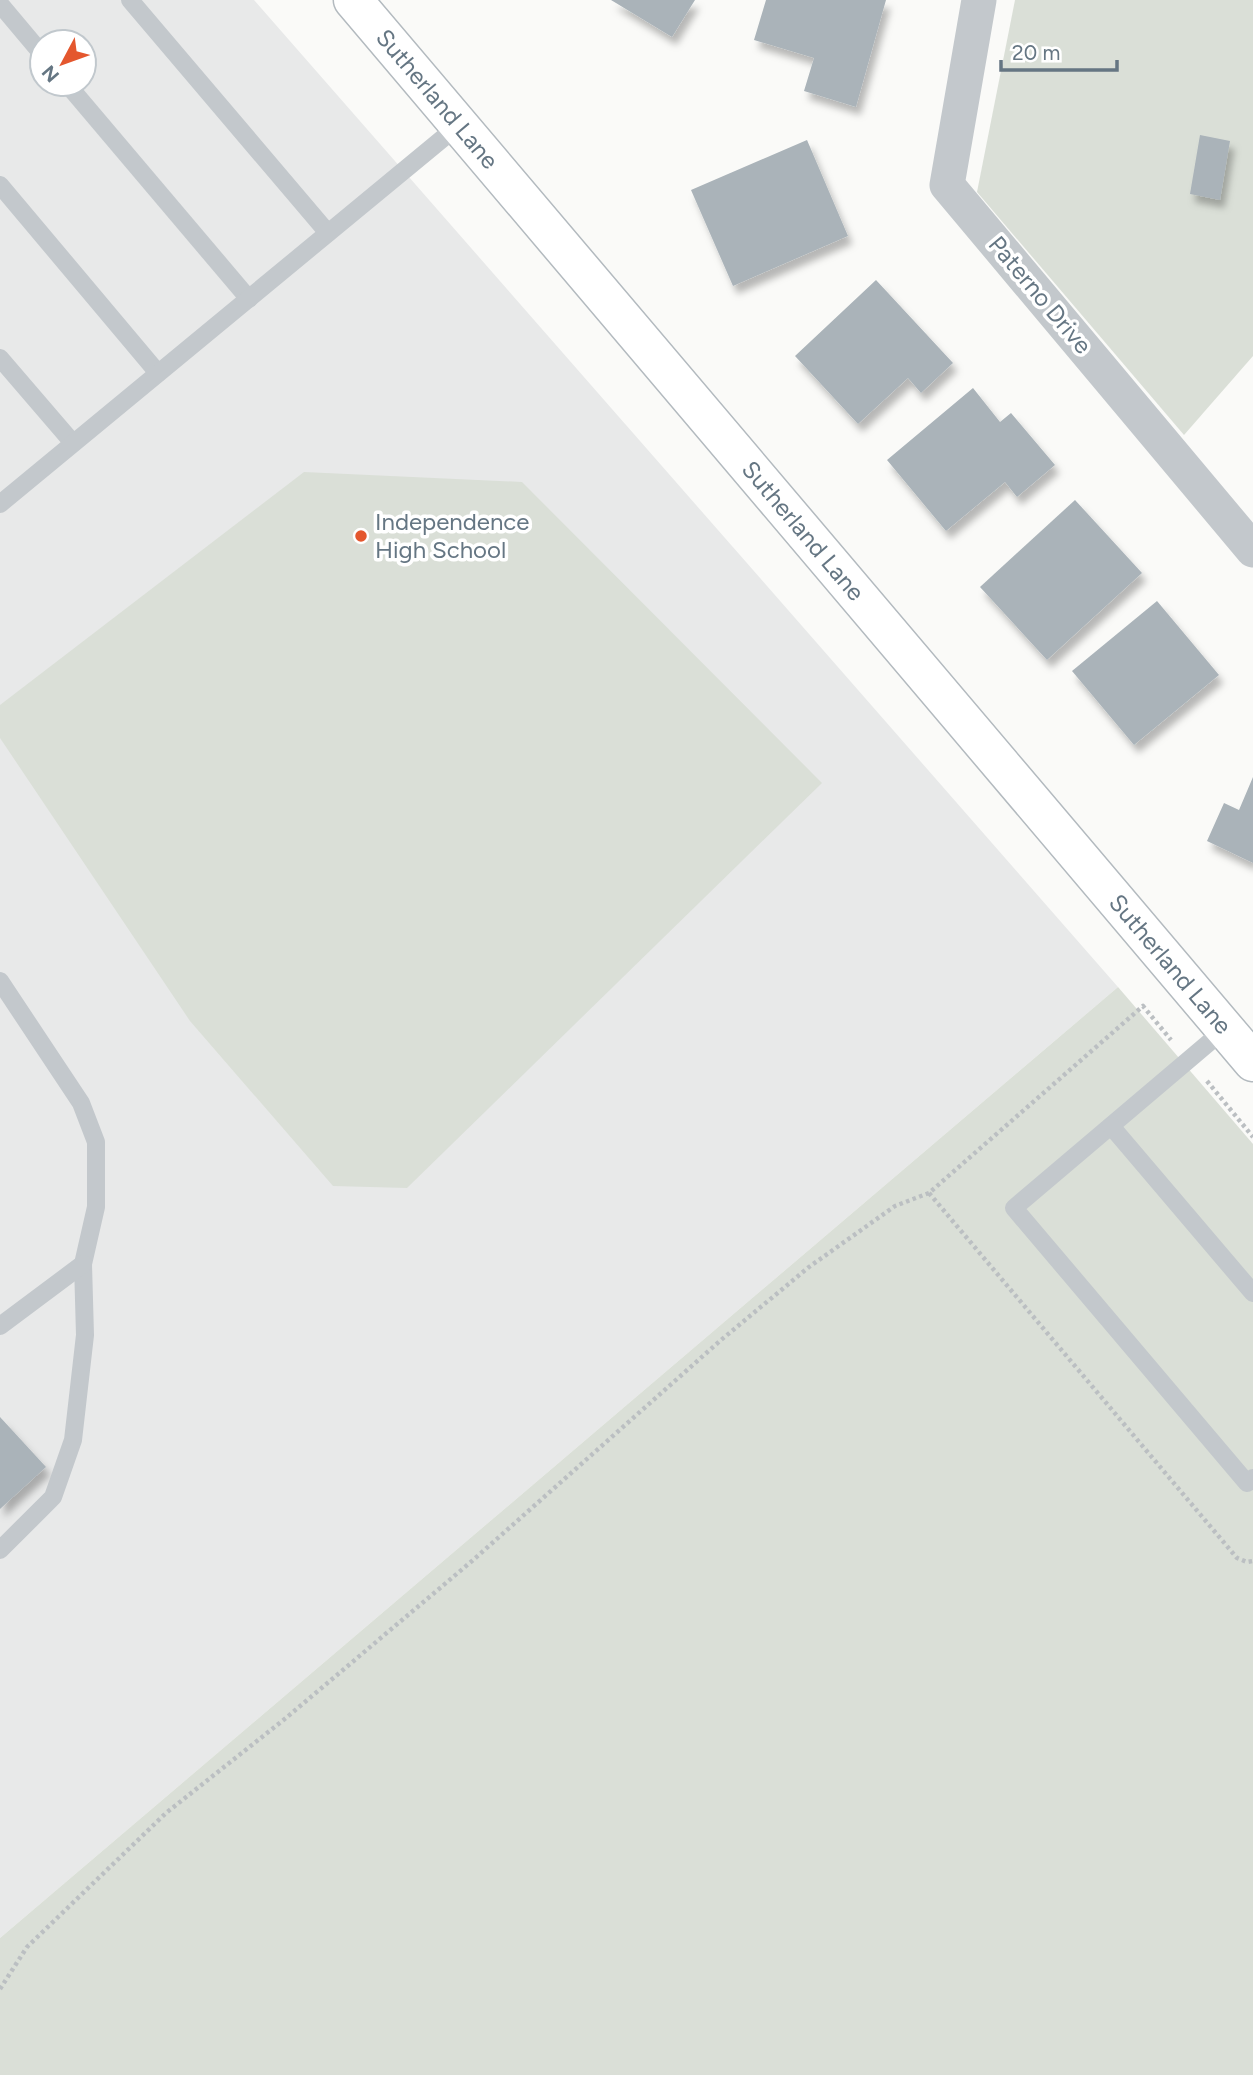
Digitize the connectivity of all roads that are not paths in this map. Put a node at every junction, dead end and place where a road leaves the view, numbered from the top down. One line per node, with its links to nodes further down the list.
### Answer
1 (130, 0): 9 (lane)
2 (353, 0): 7 (street, Sutherland Lane)
3 (979, 0): 15 (street, Paterno Drive)
4 (0, 4): 5 (lane)
5 (28, 37)
6 (79, 98): 10 (lane)
7 (459, 125): 9 (lane); 17 (street, Sutherland Lane)
8 (0, 185): 12 (lane)
9 (328, 233): 10 (lane)
10 (249, 299): 12 (lane)
11 (0, 358): 13 (lane)
12 (158, 373): 13 (lane)
13 (73, 443): 14 (lane)
14 (0, 504)
15 (1253, 550)
16 (0, 981): 20 (lane)
17 (1225, 1029): 18 (street, Sutherland Lane); 19 (lane)
18 (1253, 1062)
19 (1111, 1126): 21 (lane); 23 (lane)
20 (83, 1264): 22 (lane); 24 (lane)
21 (1253, 1293)
22 (0, 1326)
23 (1253, 1478)
24 (0, 1550)

